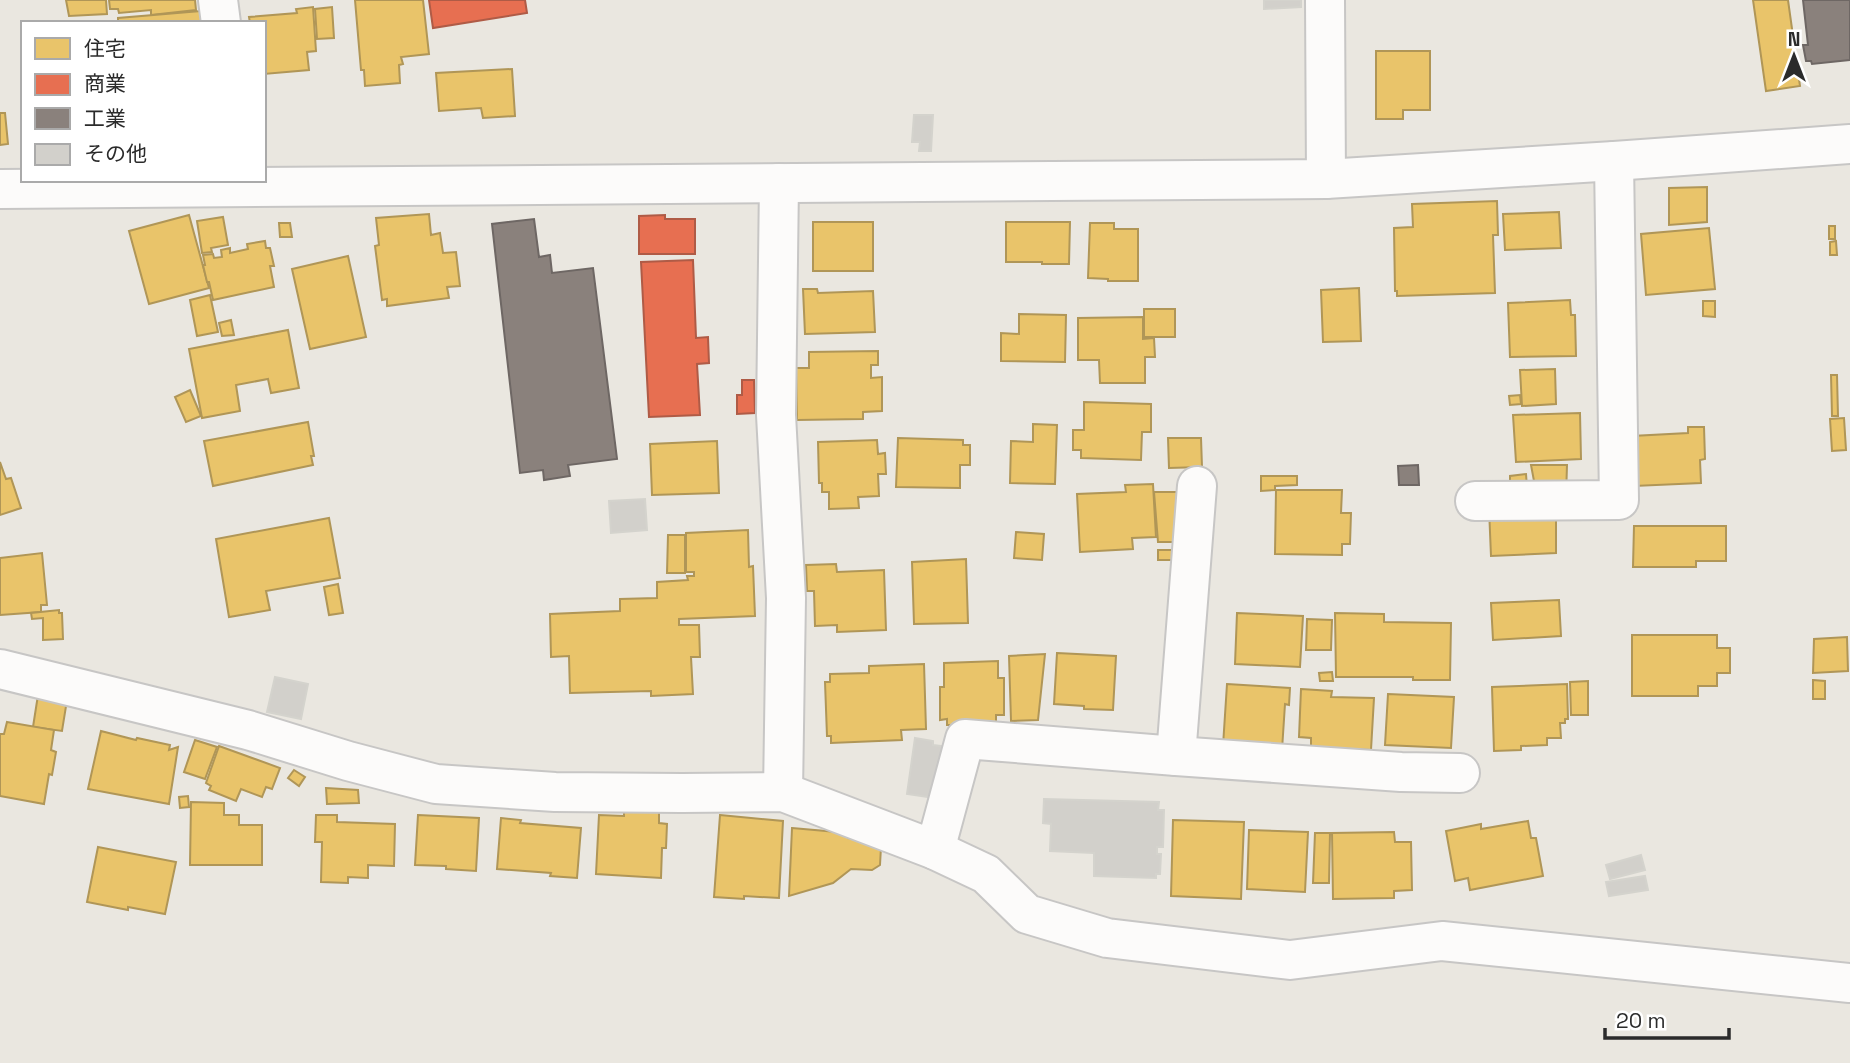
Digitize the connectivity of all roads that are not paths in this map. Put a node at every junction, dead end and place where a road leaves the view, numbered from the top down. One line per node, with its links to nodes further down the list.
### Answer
1 (218, 0): 3 (street)
2 (1325, 0): 6 (street)
3 (221, 21)
4 (1850, 144): 5 (street)
5 (1614, 161): 6 (street); 11 (street)
6 (1326, 179): 7 (street)
7 (779, 183): 8 (street); 15 (street)
8 (246, 184): 9 (street)
9 (0, 189)
10 (1197, 486): 13 (street)
11 (1475, 501)
12 (0, 669): 15 (street)
13 (1176, 756): 14 (street); 16 (street)
14 (1460, 773)
15 (783, 792): 16 (street)
16 (935, 850): 17 (street)
17 (1850, 983)

